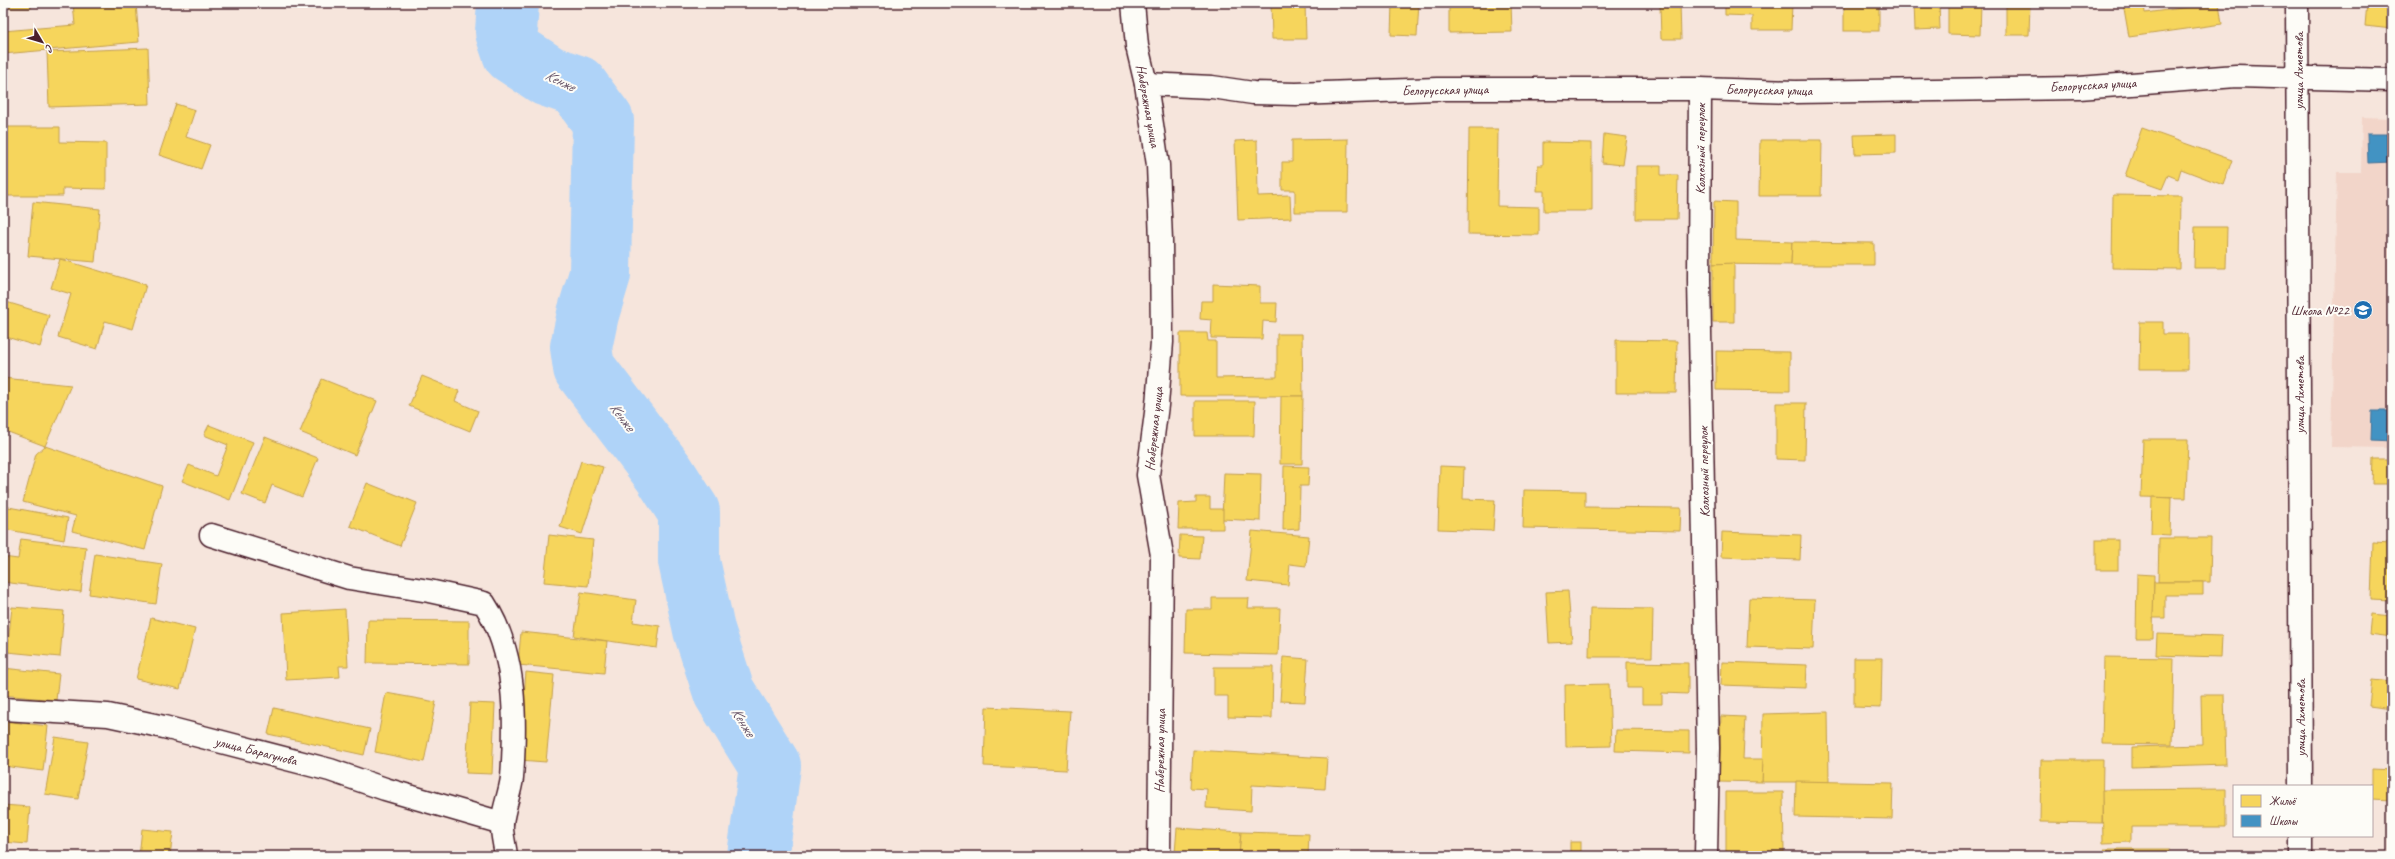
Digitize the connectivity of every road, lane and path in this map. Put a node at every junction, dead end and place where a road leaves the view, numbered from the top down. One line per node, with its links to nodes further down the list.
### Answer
1 (1133, 3): 5 (street, Набережная улица)
2 (2297, 3): 3 (street, улица Ахметова)
3 (2298, 78): 4 (street, Белорусская улица); 6 (street, Белорусская улица); 9 (street, улица Ахметова)
4 (2392, 80)
5 (1146, 84): 6 (street, Белорусская улица); 13 (street, Набережная улица)
6 (1700, 89): 14 (street, Колхозный переулок)
7 (211, 535): 10 (street)
8 (3, 709): 10 (street, улица Барагунова)
9 (2301, 785)
10 (502, 823): 12 (street)
11 (2301, 837): 15 (street)
12 (506, 856)
13 (1158, 856)
14 (1706, 856)
15 (2301, 856)

